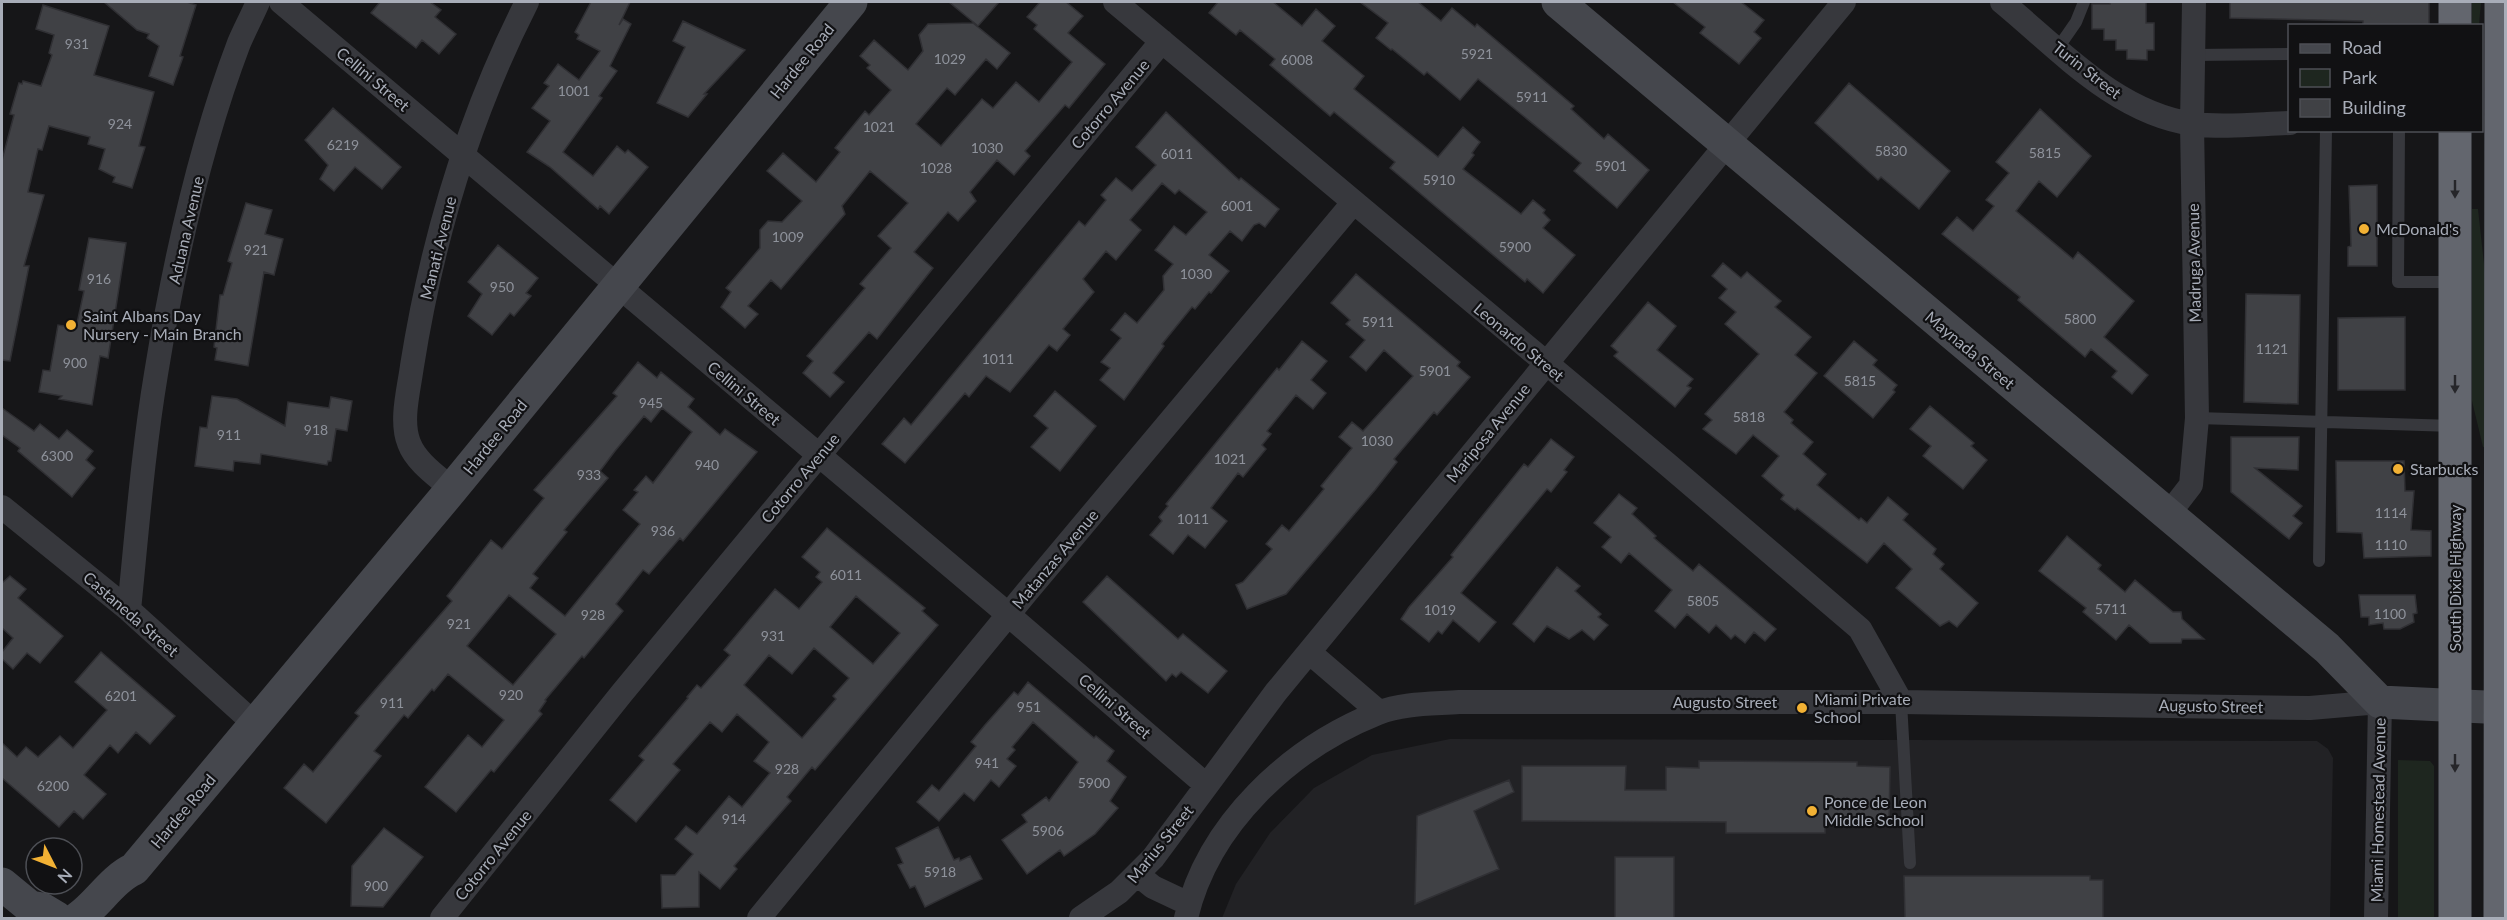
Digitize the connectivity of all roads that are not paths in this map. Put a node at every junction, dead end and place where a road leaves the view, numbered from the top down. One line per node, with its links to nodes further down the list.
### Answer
1 (258, 2): 38 (street, Aduana Avenue)
2 (281, 2): 25 (street, Cellini Street)
3 (526, 2): 25 (street, Manati Avenue)
4 (850, 2): 28 (street, Hardee Road)
5 (1115, 2): 14 (street, Leonardo Street)
6 (1558, 2): 24 (street, Maynada Street)
7 (1844, 2): 24 (street, Mariposa Avenue)
8 (2002, 2): 15 (street, Turin Street)
9 (2084, 2): 15 (lane)
10 (2194, 2): 17 (street, Madruga Avenue)
11 (2455, 2): 13 (highway)
12 (2501, 2): 18 (highway)
13 (2455, 24)
14 (1162, 41): 26 (street, Leonardo Street); 33 (street, Cotorro Avenue)
15 (2058, 48): 20 (street, Turin Street)
16 (2288, 54): 17 (lane)
17 (2193, 55): 20 (street, Madruga Avenue)
18 (2492, 118): 44 (highway)
19 (2288, 123): 20 (street, Turin Street)
20 (2192, 124): 30 (street, Madruga Avenue)
21 (2326, 132): 31 (lane)
22 (2399, 132): 27 (lane)
23 (2455, 132): 27 (highway, South Dixie Highway, one-way to 27)
24 (1726, 142): 29 (street, Mariposa Avenue); 36 (street, Maynada Street)
25 (463, 155): 28 (street, Cellini Street); 34 (street, Manati Avenue)
26 (1353, 203): 29 (street, Leonardo Street); 39 (street, Matanzas Avenue)
27 (2454, 282): 32 (highway, South Dixie Highway, one-way to 32)
28 (618, 286): 33 (street, Cellini Street); 34 (street, Hardee Road)
29 (1544, 363): 40 (street, Mariposa Avenue); 41 (street, Leonardo Street)
30 (2197, 418): 31 (lane); 36 (street, Madruga Avenue)
31 (2321, 421): 32 (lane); 37 (lane)
32 (2455, 426): 43 (highway, South Dixie Highway)
33 (819, 456): 39 (street, Cellini Street); 56 (street, Cotorro Avenue)
34 (452, 489): 46 (street, Hardee Road)
35 (2, 507): 38 (street, Castaneda Street)
36 (2167, 516): 42 (street, Maynada Street)
37 (2319, 561)
38 (129, 610): 46 (street, Castaneda Street)
39 (1009, 615): 47 (street, Cellini Street); 57 (street, Matanzas Avenue)
40 (1309, 652): 45 (street); 47 (street, Mariposa Avenue)
41 (1901, 702): 42 (street, Augusto Street); 45 (street, Augusto Street); 48 (lane)
42 (2379, 702): 43 (street, Augusto Street); 59 (street, Miami Homestead Avenue)
43 (2455, 704): 44 (street, Augusto Street); 60 (highway, South Dixie Highway, one-way to 60)
44 (2503, 708): 61 (highway)
45 (1379, 712): 52 (street, Augusto Street)
46 (256, 725): 49 (street, Hardee Road)
47 (1206, 785): 50 (street, Marius Street)
48 (1910, 864)
49 (134, 869): 54 (street, Hardee Road); 55 (street, Hardee Road)
50 (1137, 874): 52 (street); 58 (street, Marius Street)
51 (2, 884): 53 (street)
52 (1187, 911)
53 (40, 915)
54 (78, 918)
55 (105, 918)
56 (442, 918)
57 (759, 918)
58 (1081, 918)
59 (2376, 918)
60 (2455, 918)
61 (2500, 918)

